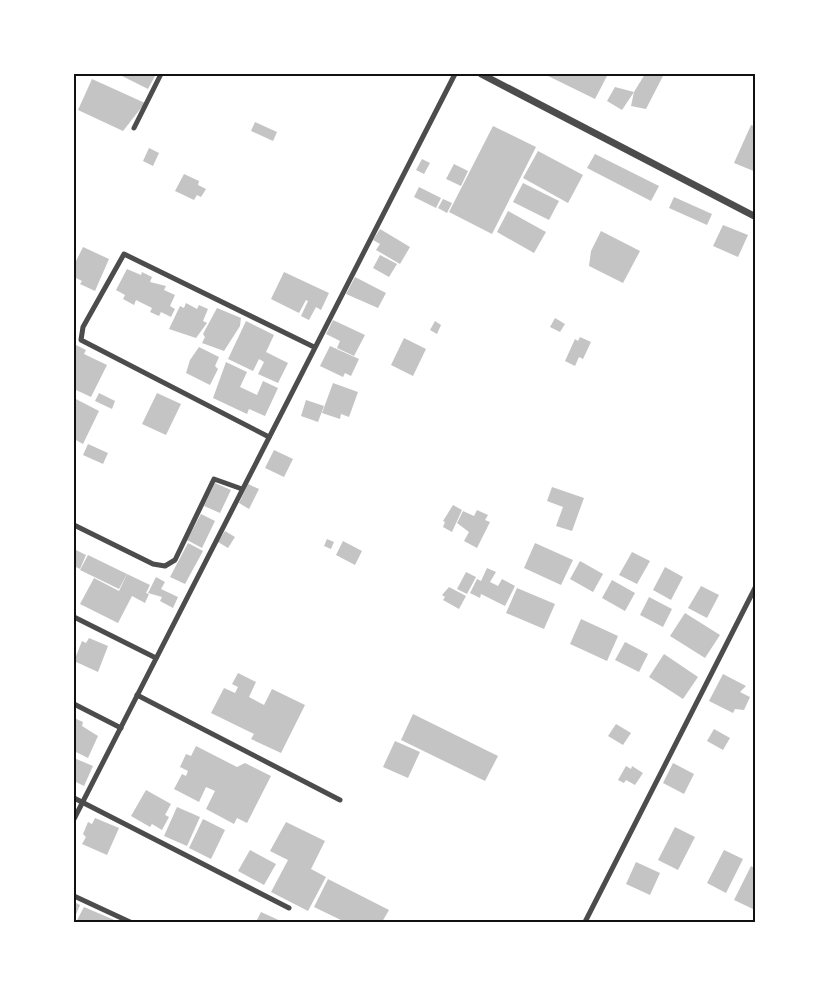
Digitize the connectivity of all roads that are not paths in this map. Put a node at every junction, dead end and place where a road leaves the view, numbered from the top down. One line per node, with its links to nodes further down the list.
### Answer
1 (161, 74): 4 (street)
2 (455, 74): 6 (street)
3 (481, 74): 5 (street)
4 (134, 128)
5 (756, 216)
6 (314, 347): 7 (street); 7 (street)
7 (269, 437): 8 (street)
8 (242, 489): 9 (street); 12 (street)
9 (74, 525)
10 (756, 586): 23 (street)
11 (74, 617): 12 (street)
12 (156, 658): 13 (street)
13 (137, 695): 15 (street); 17 (street)
14 (74, 704): 15 (street)
15 (121, 728): 18 (street)
16 (74, 798): 18 (street)
17 (340, 800)
18 (81, 802): 19 (street); 21 (street)
19 (74, 819)
20 (74, 896): 22 (street)
21 (289, 908)
22 (130, 922)
23 (585, 922)

